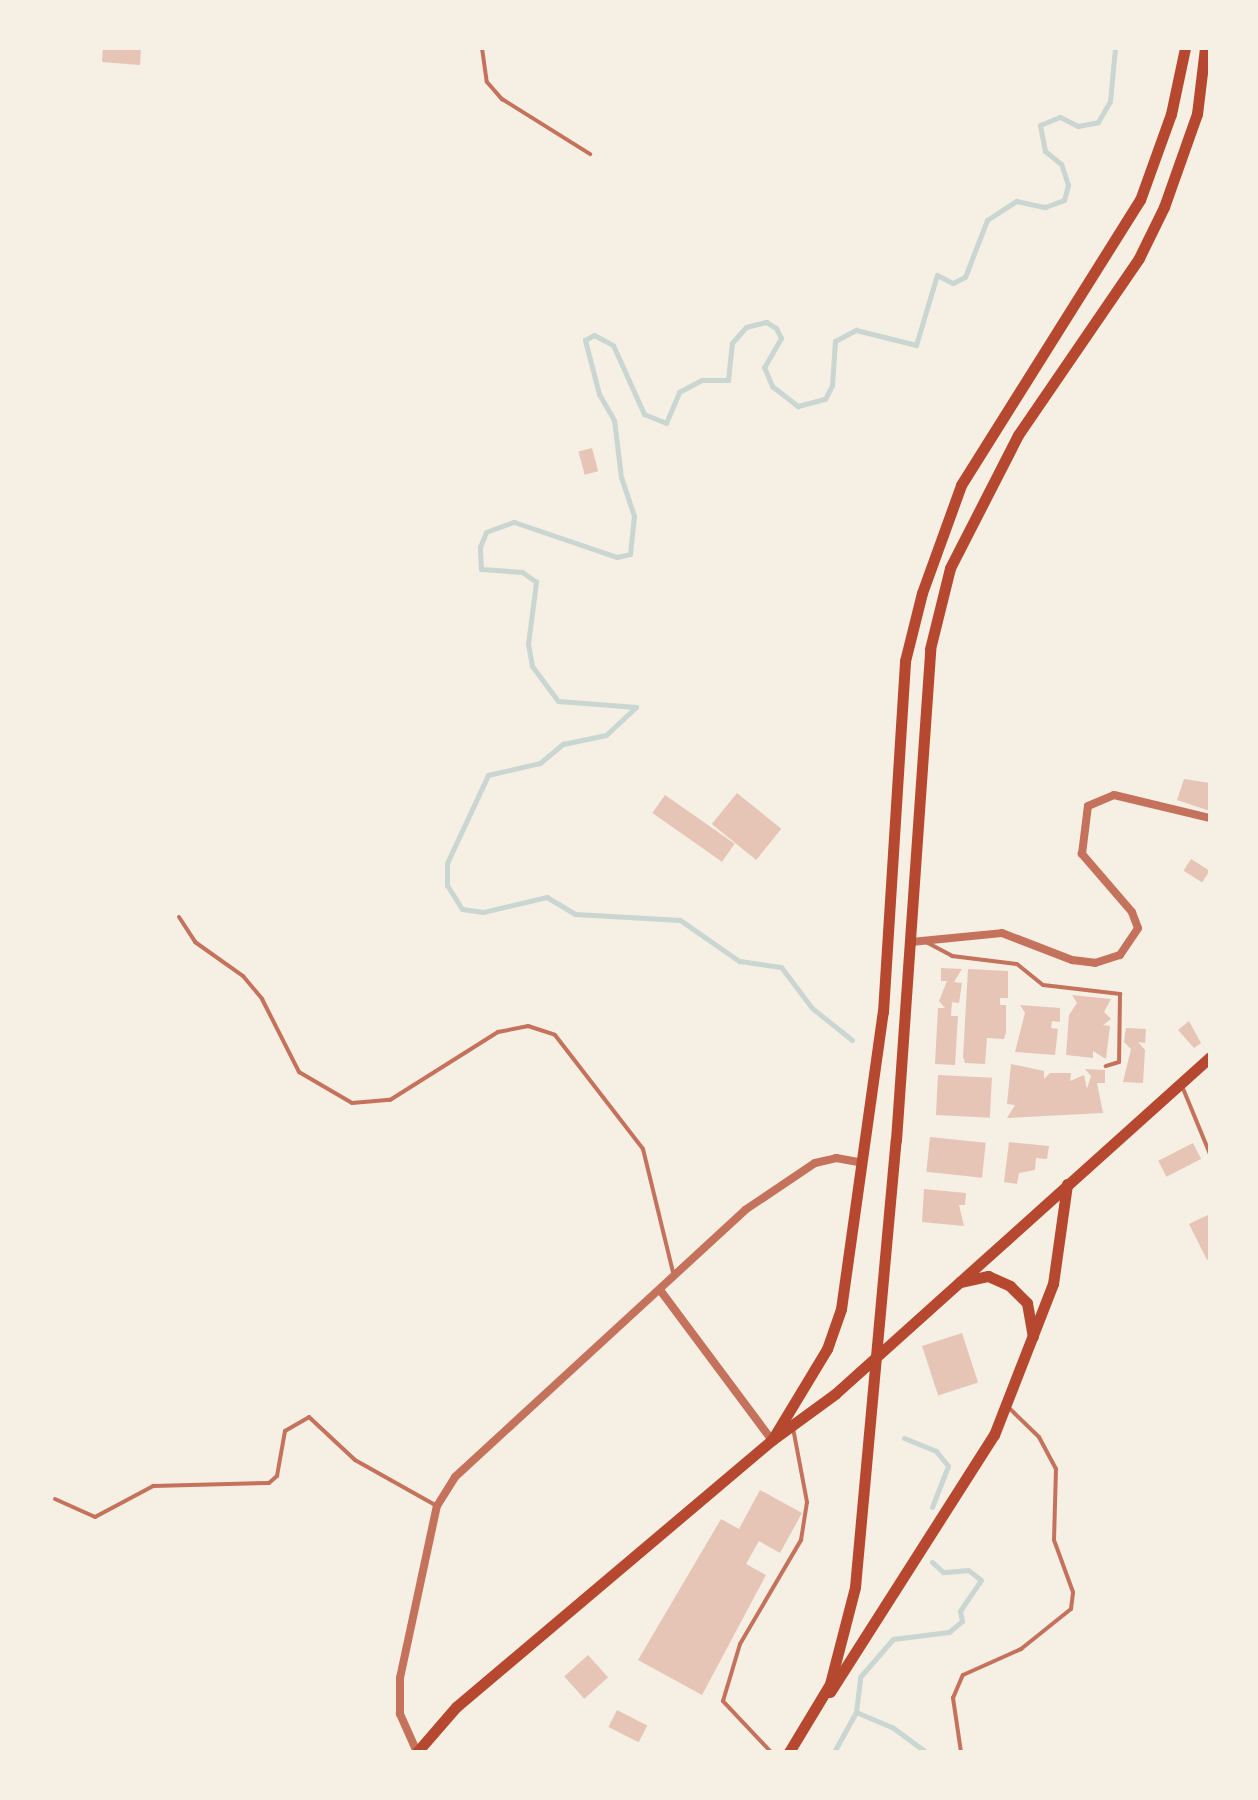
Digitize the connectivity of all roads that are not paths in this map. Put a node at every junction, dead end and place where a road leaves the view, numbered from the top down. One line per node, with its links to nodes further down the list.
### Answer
1 (482, 48): 4 (lane)
2 (1185, 48): 12 (main road)
3 (1205, 48): 7 (main road)
4 (590, 154)
5 (1210, 818): 7 (street)
6 (179, 917): 14 (lane)
7 (917, 941): 9 (lane); 23 (main road)
8 (1210, 1057): 10 (main road)
9 (1106, 1066)
10 (1180, 1082): 11 (lane); 13 (main road)
11 (1210, 1154)
12 (863, 1162): 14 (street); 20 (main road)
13 (1068, 1184): 15 (main road); 17 (main road)
14 (674, 1276): 16 (street)
15 (956, 1284): 17 (main road); 19 (main road)
16 (660, 1290): 20 (street); 22 (street)
17 (1034, 1340): 18 (main road)
18 (1007, 1406): 23 (main road); 27 (lane)
19 (793, 1428): 20 (main road); 25 (lane)
20 (772, 1440): 24 (main road)
21 (55, 1500): 22 (lane)
22 (437, 1506): 24 (street)
23 (816, 1712): 26 (main road)
24 (416, 1752)
25 (771, 1752)
26 (789, 1752)
27 (961, 1752)

